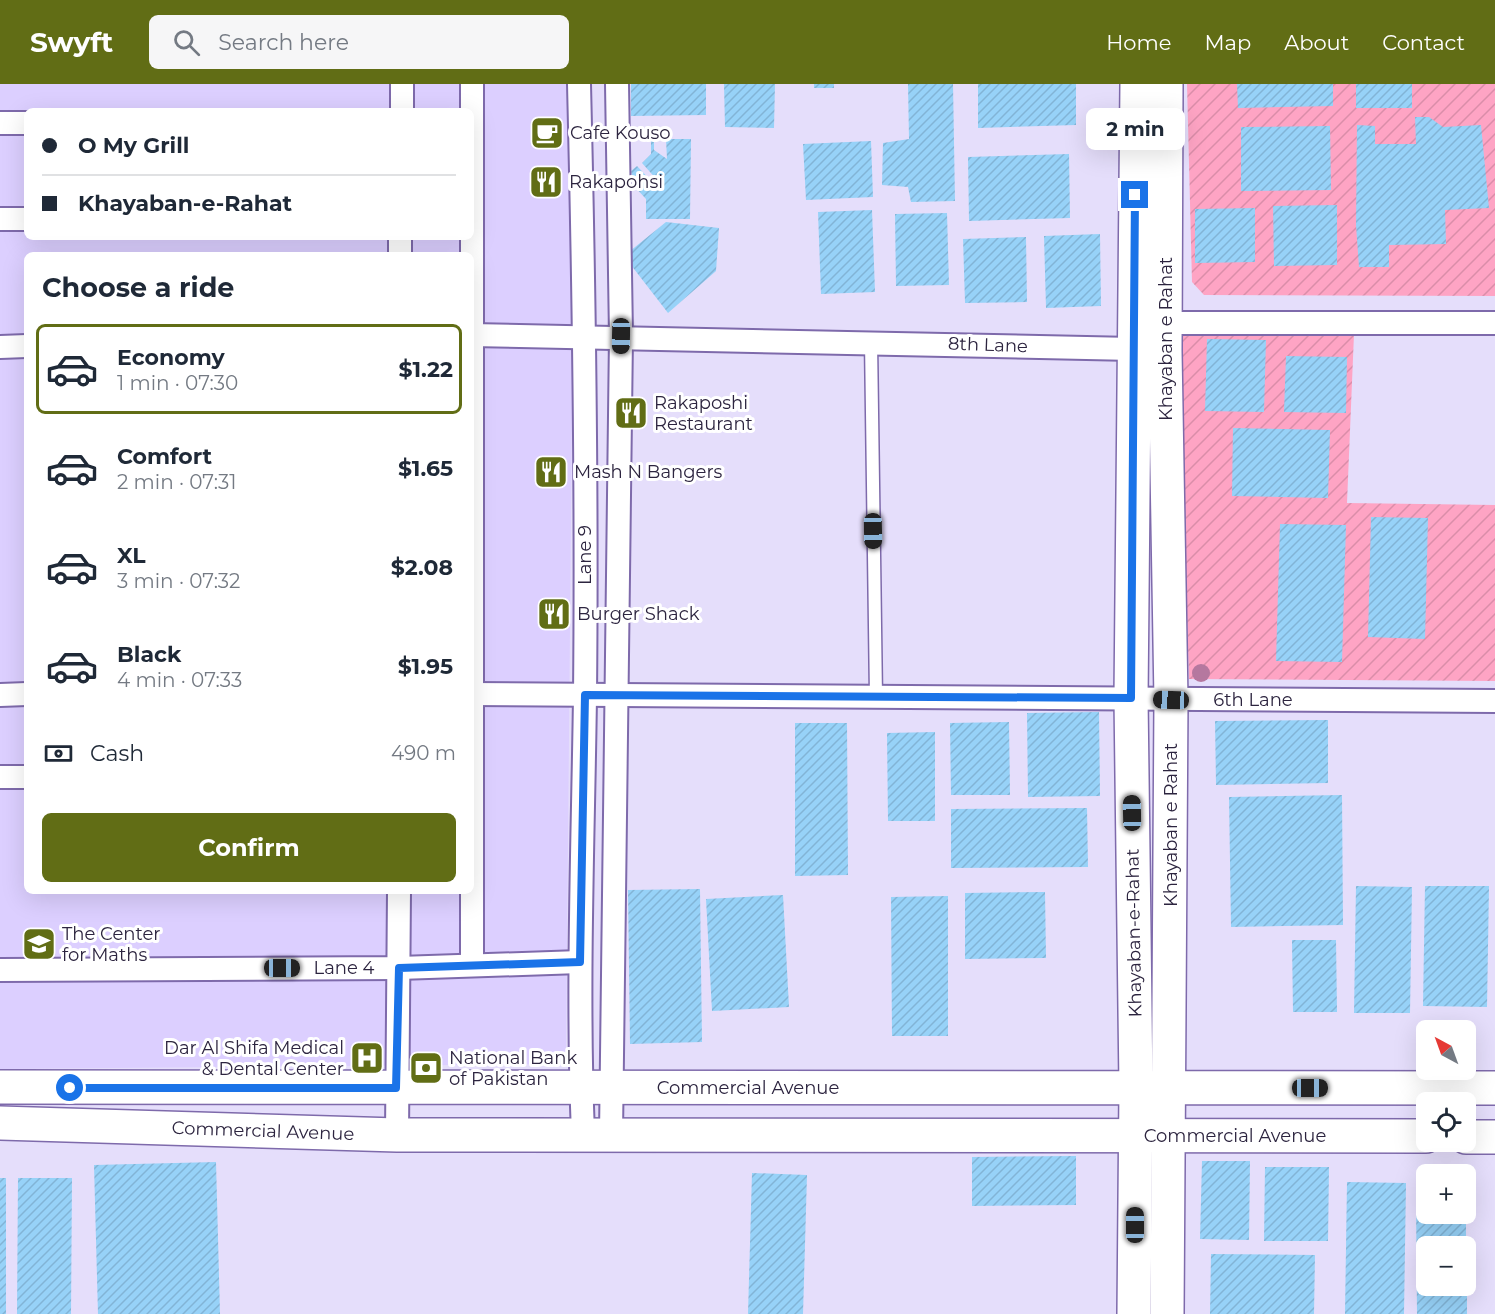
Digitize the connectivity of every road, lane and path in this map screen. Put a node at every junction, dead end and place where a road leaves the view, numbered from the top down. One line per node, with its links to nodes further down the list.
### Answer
1 (402, 84): 7 (street)
2 (472, 84): 8 (street)
3 (579, 84): 16 (street, Lane 9)
4 (617, 84): 17 (street)
5 (1137, 84): 21 (main road, Khayaban-e-Rahat)
6 (1166, 84): 13 (main road, Khayaban e Rahat)
7 (402, 108)
8 (472, 108)
9 (0, 123): 10 (street)
10 (24, 123)
11 (0, 219): 12 (street)
12 (24, 219)
13 (1166, 323): 14 (street); 21 (street); 29 (main road, Khayaban e Rahat)
14 (1495, 323)
15 (474, 335): 16 (street, 8th Lane)
16 (585, 336): 17 (street, 8th Lane); 25 (street, Lane 9)
17 (621, 336): 18 (street, 8th Lane); 26 (street)
18 (871, 342): 21 (street, 8th Lane); 27 (lane)
19 (24, 346): 20 (street)
20 (0, 347)
21 (1133, 349): 28 (main road, Khayaban-e-Rahat)
22 (24, 694): 24 (street)
23 (474, 694): 25 (street, 6th Lane)
24 (0, 695)
25 (585, 695): 26 (street, 6th Lane); 35 (street, Lane 9)
26 (617, 696): 27 (street, 6th Lane); 41 (street)
27 (876, 697): 28 (street, 6th Lane)
28 (1131, 698): 29 (street, 6th Lane); 42 (main road, Khayaban-e-Rahat)
29 (1171, 700): 30 (street, 6th Lane); 43 (main road, Khayaban e Rahat)
30 (1495, 701)
31 (0, 777): 32 (street)
32 (24, 777)
33 (399, 894): 37 (street)
34 (472, 894): 36 (street)
35 (580, 962): 36 (street, Lane 4); 41 (street, Lane 9)
36 (472, 964): 37 (street, Lane 4)
37 (399, 968): 38 (street, Lane 4); 40 (street)
38 (0, 970)
39 (0, 1087): 40 (main road, Commercial Avenue)
40 (396, 1088): 41 (main road, Commercial Avenue); 47 (street)
41 (597, 1088): 42 (main road, Commercial Avenue); 46 (street, Lane 9); 46 (street)
42 (1136, 1088): 43 (main road, Commercial Avenue); 48 (main road, Khayaban-e-Rahat)
43 (1171, 1088): 44 (main road, Commercial Avenue); 49 (main road, Khayaban e Rahat)
44 (1495, 1088)
45 (0, 1123): 47 (main road, Commercial Avenue)
46 (597, 1134): 47 (main road, Commercial Avenue); 48 (main road, Commercial Avenue)
47 (397, 1135)
48 (1135, 1136): 49 (main road, Commercial Avenue); 53 (main road, Khayaban-e-Rahat)
49 (1170, 1136): 50 (main road, Commercial Avenue); 54 (main road, Khayaban e Rahat)
50 (1416, 1136)
51 (1476, 1137): 52 (main road)
52 (1495, 1137)
53 (1134, 1314)
54 (1167, 1314)

